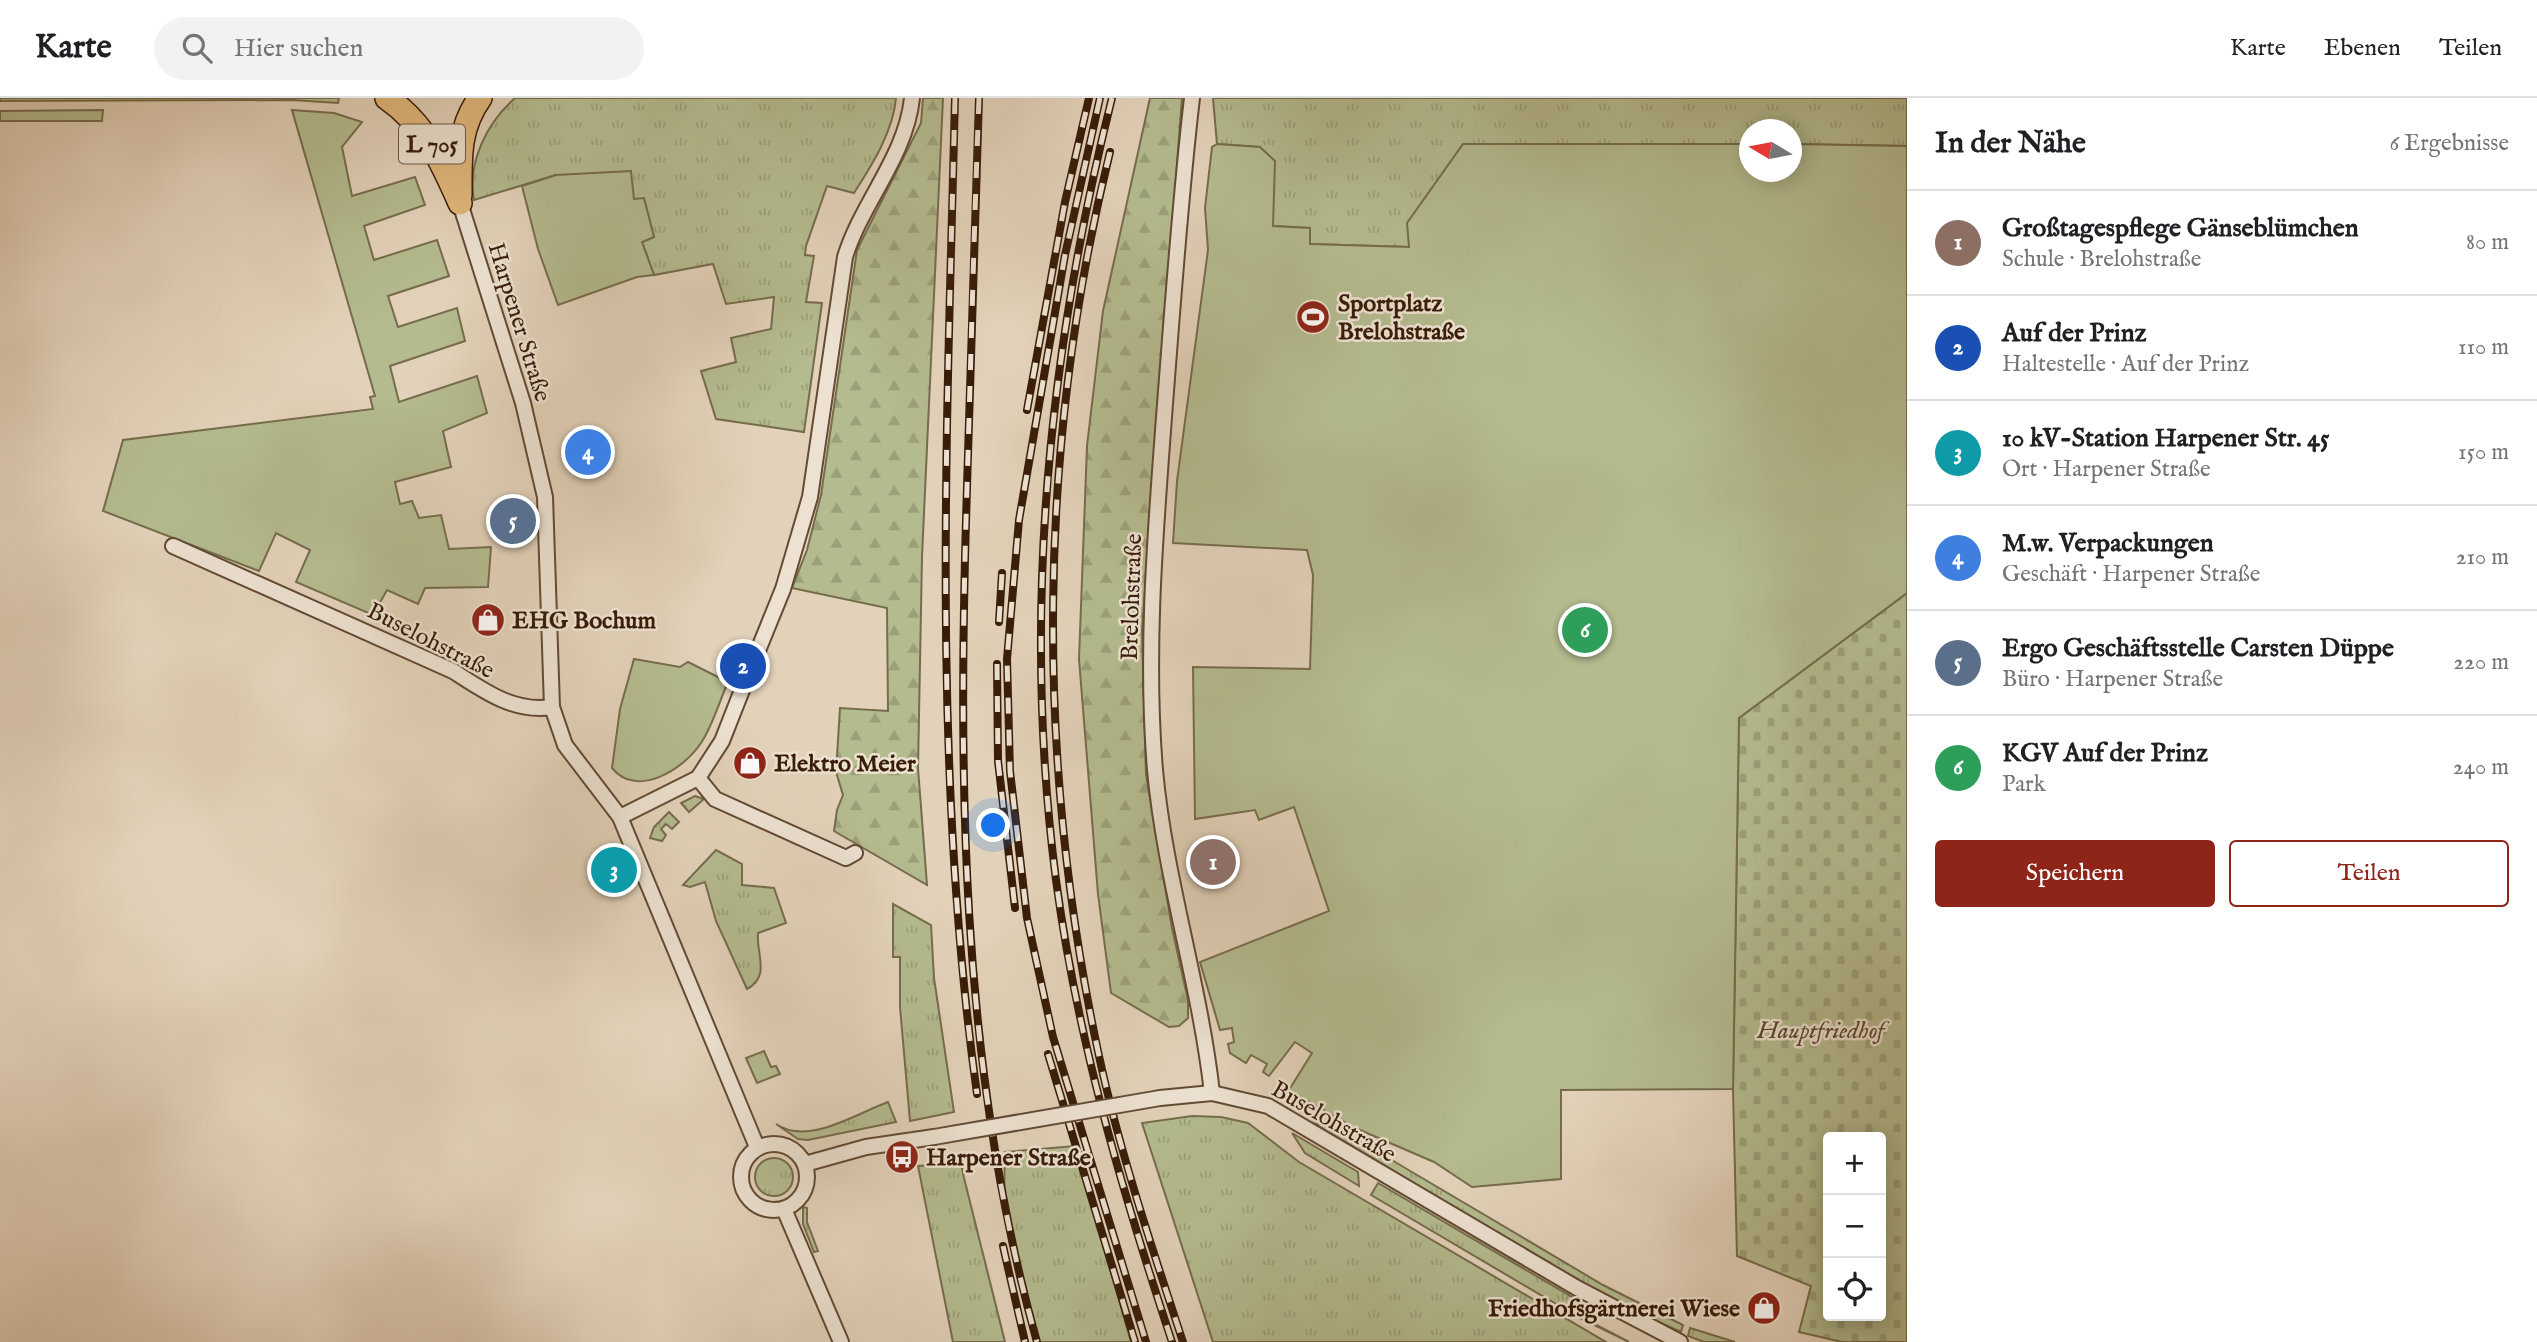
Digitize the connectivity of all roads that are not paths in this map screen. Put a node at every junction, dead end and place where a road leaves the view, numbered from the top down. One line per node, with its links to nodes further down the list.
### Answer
1 (387, 98): 5 (highway, L 705)
2 (480, 98): 5 (highway, L 705)
3 (912, 98): 8 (street)
4 (1192, 98): 11 (street, Brelohstraße)
5 (460, 203): 7 (street, Harpener Straße)
6 (173, 546): 7 (street, Buselohstraße)
7 (552, 707): 9 (street)
8 (698, 778): 9 (street); 10 (street)
9 (620, 817): 12 (street)
10 (855, 853)
11 (1212, 1093): 13 (street, Buselohstraße, bridge); 16 (street, Buselohstraße)
12 (757, 1147): 13 (street); 14 (street)
13 (805, 1164): 14 (street)
14 (785, 1209): 15 (street)
15 (841, 1342)
16 (1679, 1342)

